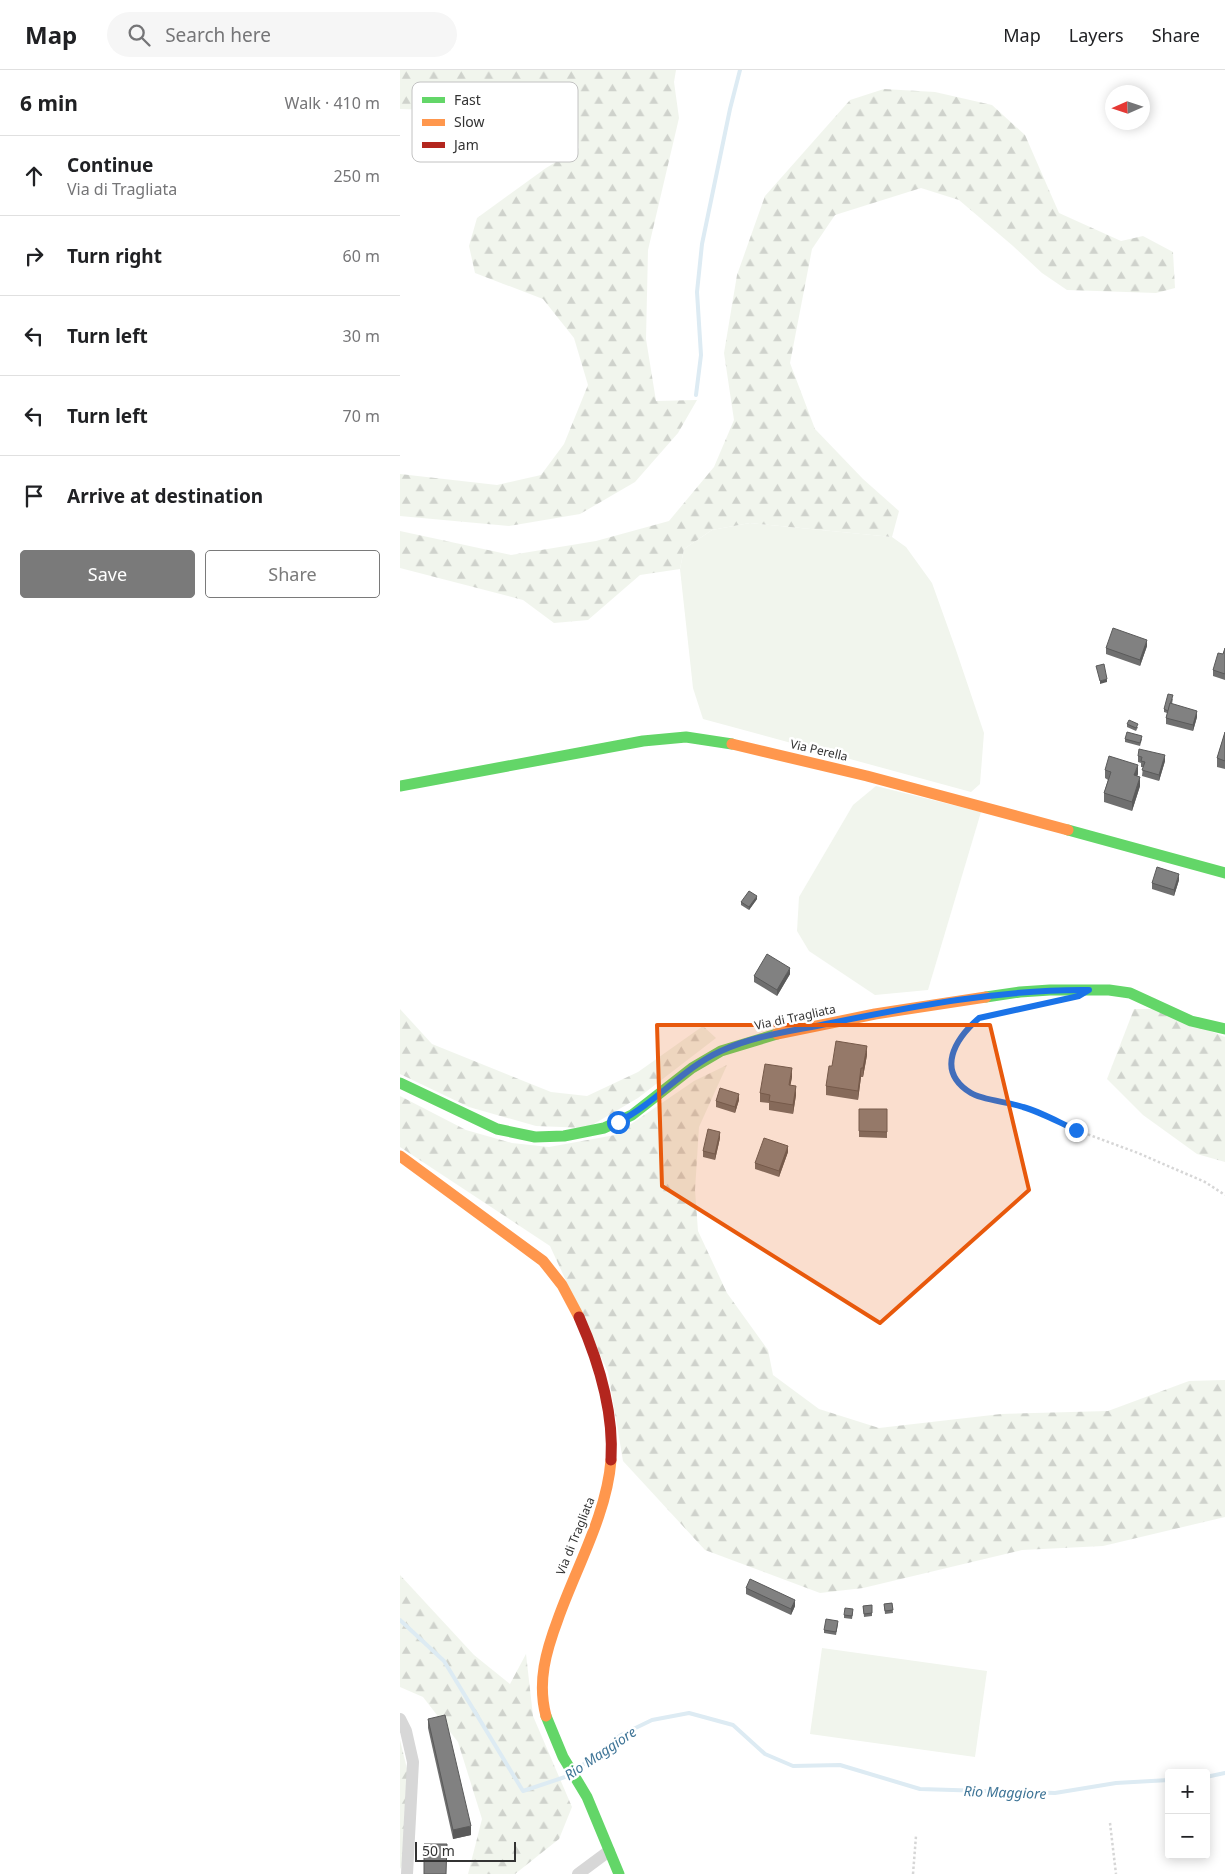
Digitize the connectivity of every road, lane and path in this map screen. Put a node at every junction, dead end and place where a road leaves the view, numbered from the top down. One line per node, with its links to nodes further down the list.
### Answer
1 (400, 786): 2 (street, Via Perella)
2 (1225, 873)
3 (1024, 1008): 7 (path)
4 (1225, 1030): 5 (street, Via di Tragliata)
5 (400, 1083)
6 (400, 1156): 11 (street, Via di Tragliata)
7 (1225, 1196)
8 (400, 1719): 12 (street)
9 (1110, 1822): 16 (path)
10 (916, 1836): 15 (path)
11 (609, 1851): 13 (street); 14 (street, Via di Tragliata)
12 (407, 1874)
13 (578, 1874)
14 (619, 1874)
15 (913, 1874)
16 (1116, 1874)

